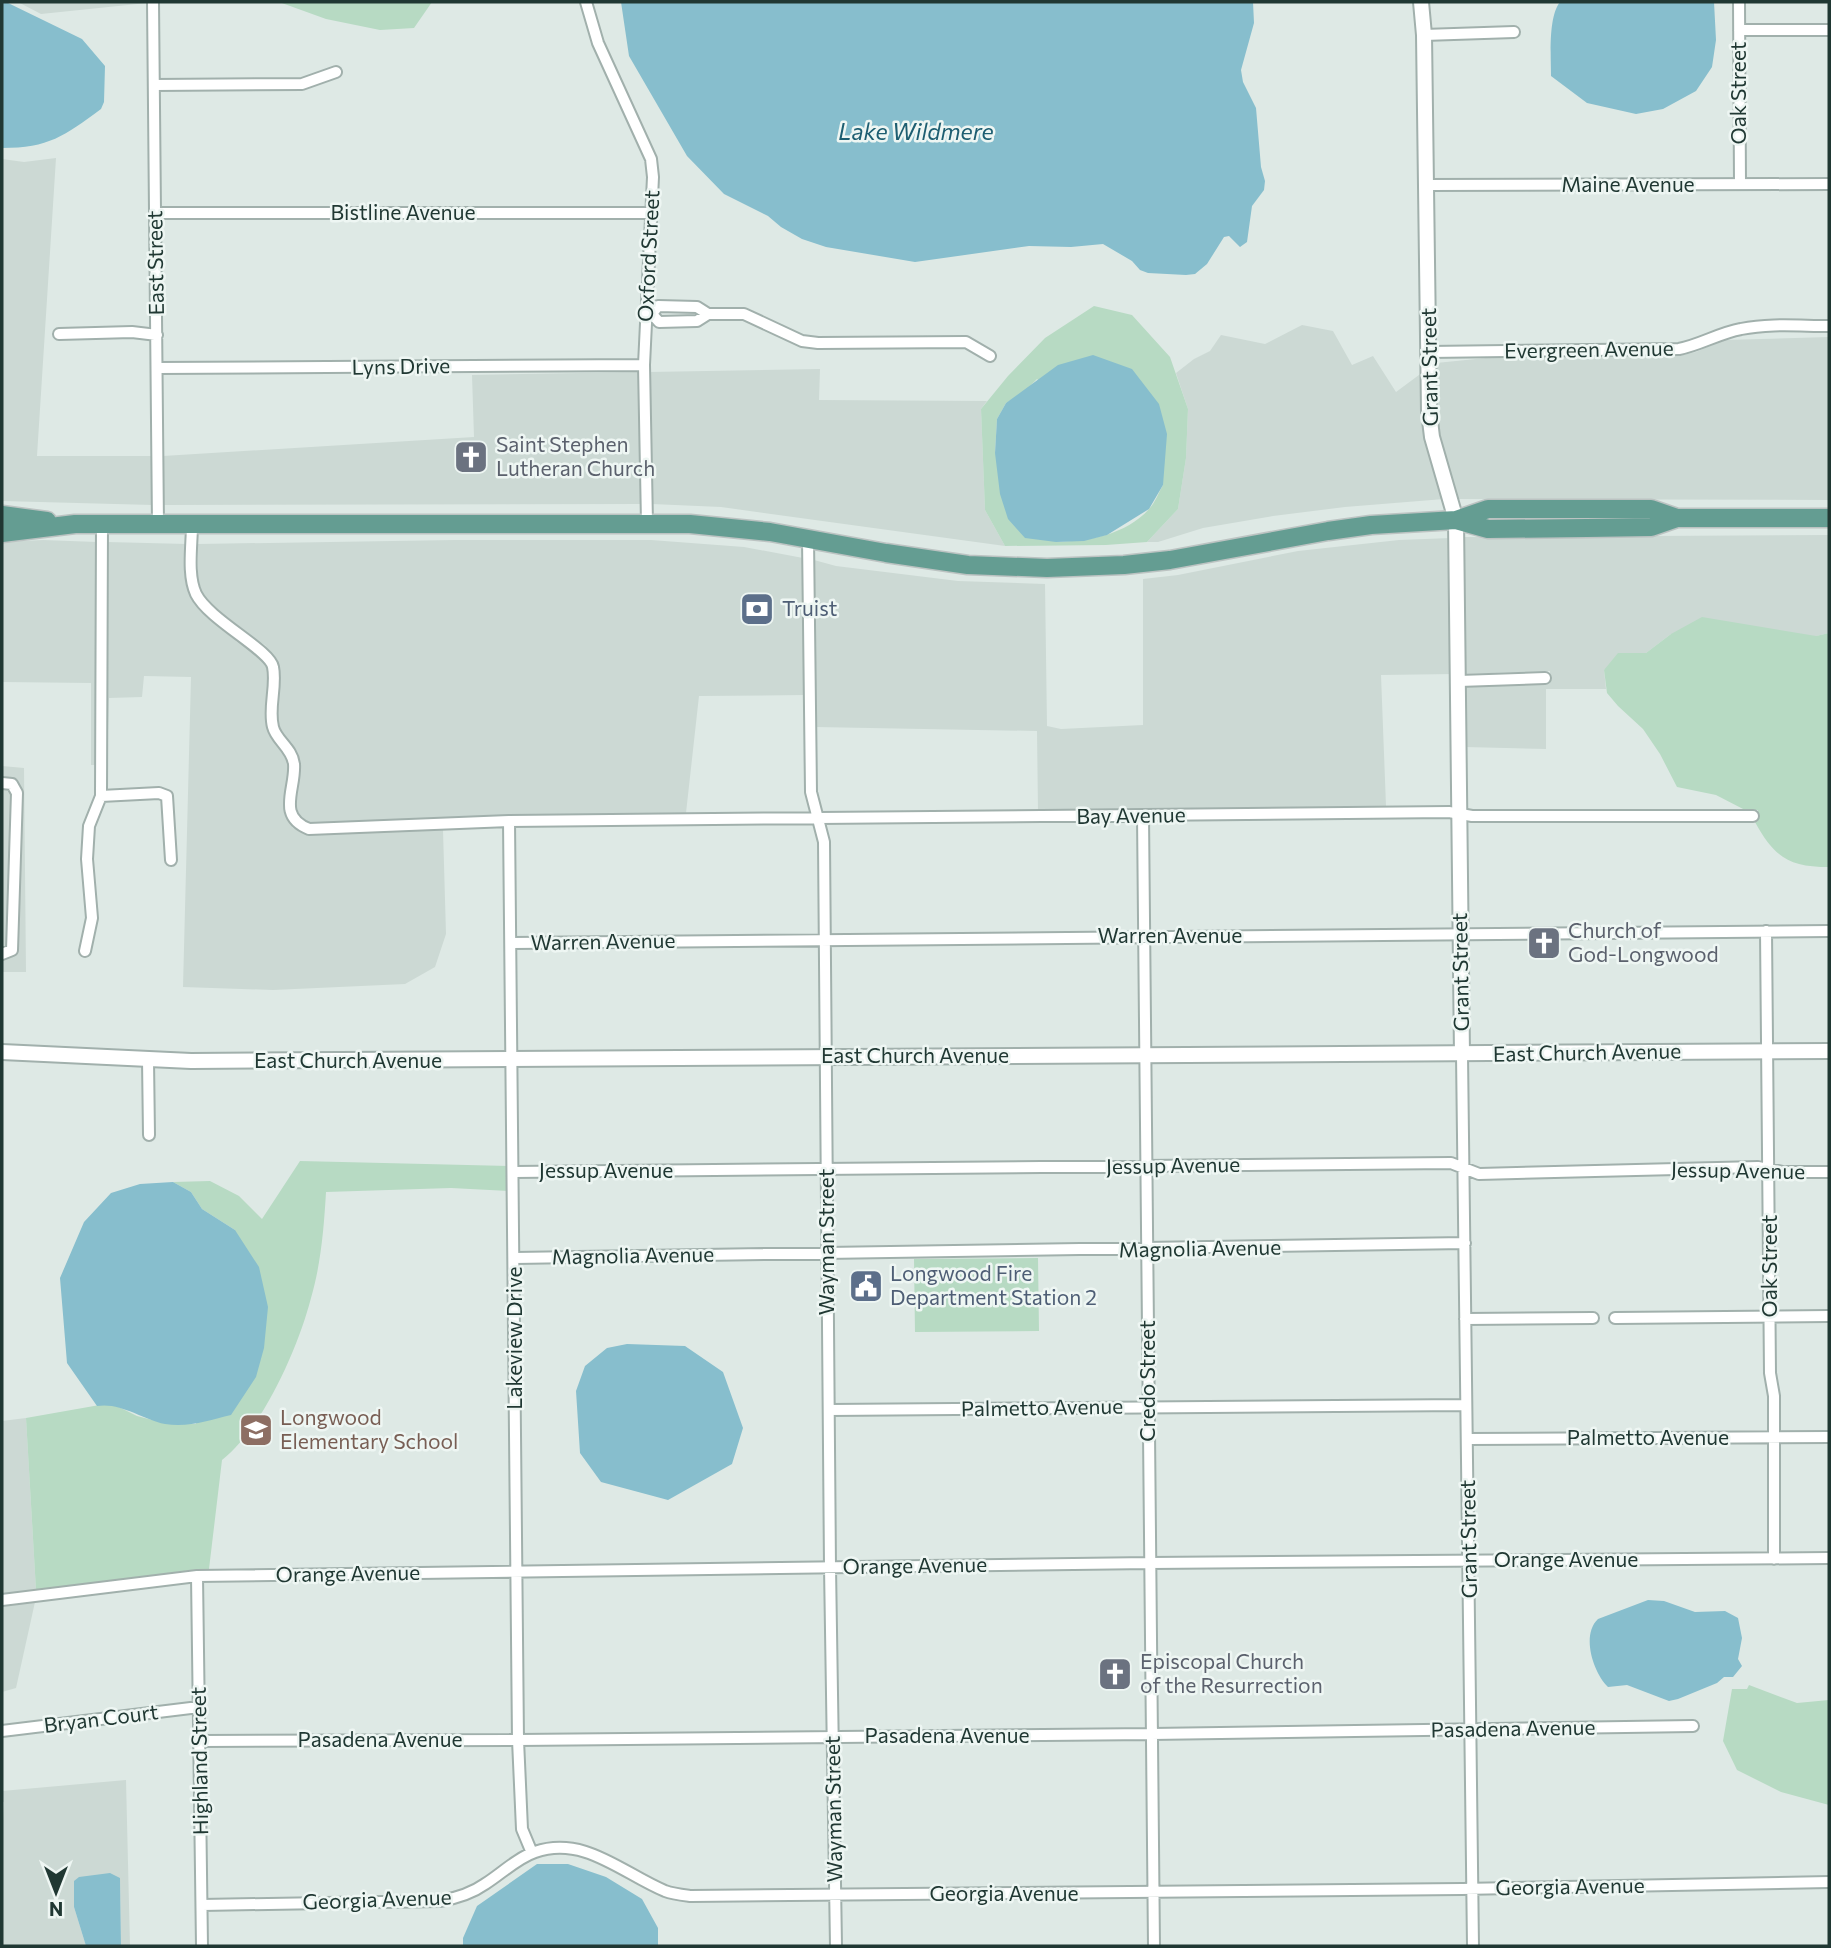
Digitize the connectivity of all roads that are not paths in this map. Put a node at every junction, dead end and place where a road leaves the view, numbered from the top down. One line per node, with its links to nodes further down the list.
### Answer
1 (153, 2): 10 (street, East Street)
2 (586, 2): 15 (street, Oxford Street)
3 (1421, 2): 8 (street, Grant Street)
4 (1739, 2): 5 (street, Oak Street)
5 (1739, 30): 6 (street); 11 (street, Oak Street)
6 (1829, 30)
7 (1514, 32): 8 (street)
8 (1424, 35): 13 (street, Grant Street)
9 (335, 72): 10 (street)
10 (154, 85): 14 (street, East Street)
11 (1740, 184): 12 (street, Maine Avenue); 13 (street, Maine Avenue)
12 (1829, 184)
13 (1426, 186): 20 (street, Grant Street)
14 (155, 213): 15 (street, Bistline Avenue); 19 (street, East Street)
15 (651, 213): 16 (street, Oxford Street)
16 (649, 314): 21 (street); 22 (street, Oxford Street)
17 (1829, 326): 20 (street, Evergreen Avenue)
18 (59, 334): 19 (street)
19 (157, 335): 23 (street, East Street)
20 (1429, 352): 26 (street, Grant Street)
21 (990, 356)
22 (644, 365): 23 (street, Lyns Drive); 27 (street, Oxford Street)
23 (157, 368): 30 (street, East Street)
24 (2, 515): 28 (main road)
25 (1829, 518): 26 (main road)
26 (1456, 520): 33 (main road); 35 (street, Grant Street)
27 (647, 523): 31 (main road); 33 (main road)
28 (75, 524): 29 (main road); 32 (main road)
29 (102, 524): 30 (main road); 37 (street)
30 (158, 524): 31 (main road)
31 (192, 524): 42 (street, Bay Avenue)
32 (2, 534)
33 (808, 539): 41 (street, Wayman Street)
34 (1545, 678): 35 (street)
35 (1459, 681): 38 (street, Grant Street)
36 (2, 783): 51 (street)
37 (101, 796): 43 (street); 50 (street)
38 (1459, 814): 39 (street, Bay Avenue); 40 (street, Bay Avenue); 46 (street, Grant Street)
39 (1143, 816): 41 (street, Bay Avenue); 47 (street, Credo Street)
40 (1753, 816)
41 (817, 818): 42 (street, Bay Avenue); 48 (street, Wayman Street)
42 (509, 821): 49 (street, Lakeview Drive)
43 (171, 860)
44 (1766, 931): 45 (street, Warren Avenue); 46 (street, Warren Avenue); 54 (street, Oak Street)
45 (1829, 931)
46 (1461, 934): 47 (street, Warren Avenue); 55 (street, Grant Street)
47 (1143, 936): 48 (street, Warren Avenue); 57 (street, Credo Street)
48 (825, 939): 49 (street, Warren Avenue); 56 (street, Wayman Street)
49 (512, 943): 59 (street, Lakeview Drive)
50 (85, 951)
51 (2, 954)
52 (1829, 1051): 54 (street, East Church Avenue)
53 (2, 1052): 58 (street, East Church Avenue)
54 (1768, 1052): 55 (street, East Church Avenue); 64 (street, Oak Street)
55 (1462, 1055): 57 (street, East Church Avenue); 62 (street, Grant Street)
56 (825, 1056): 57 (street, East Church Avenue); 59 (street, East Church Avenue); 63 (street, Wayman Street)
57 (1145, 1056): 61 (street, Credo Street)
58 (148, 1060): 59 (street, East Church Avenue); 60 (street)
59 (513, 1060): 65 (street, Lakeview Drive)
60 (149, 1135)
61 (1147, 1166): 62 (street, Jessup Avenue); 63 (street, Jessup Avenue); 68 (street, Credo Street)
62 (1464, 1168): 64 (street, Jessup Avenue); 67 (street, Grant Street)
63 (827, 1169): 65 (street, Jessup Avenue); 69 (street, Wayman Street)
64 (1770, 1169): 66 (street, Jessup Avenue); 71 (street, Oak Street)
65 (514, 1172): 70 (street, Lakeview Drive)
66 (1829, 1172)
67 (1465, 1243): 68 (street, Magnolia Avenue); 75 (street, Grant Street)
68 (1147, 1250): 69 (street, Magnolia Avenue); 77 (street, Credo Street)
69 (827, 1253): 70 (street, Magnolia Avenue); 78 (street, Wayman Street)
70 (515, 1258): 87 (street, Lakeview Drive)
71 (1770, 1316): 72 (street); 74 (street); 79 (street, Oak Street)
72 (1829, 1316)
73 (1593, 1318): 75 (street)
74 (1615, 1318)
75 (1465, 1319): 76 (street, Grant Street)
76 (1466, 1405): 77 (street, Palmetto Avenue); 81 (street, Grant Street)
77 (1148, 1407): 78 (street, Palmetto Avenue); 85 (street, Credo Street)
78 (829, 1410): 86 (street, Wayman Street)
79 (1774, 1437): 80 (street, Palmetto Avenue); 81 (street, Palmetto Avenue); 83 (street, Oak Street)
80 (1829, 1437)
81 (1467, 1439): 84 (street, Grant Street)
82 (1829, 1558): 83 (street, Orange Avenue)
83 (1774, 1559): 84 (street, Orange Avenue)
84 (1469, 1560): 85 (street, Orange Avenue); 92 (street, Grant Street)
85 (1150, 1563): 86 (street, Orange Avenue); 94 (street, Credo Street)
86 (830, 1567): 87 (street, Orange Avenue); 95 (street, Wayman Street)
87 (517, 1572): 88 (street, Orange Avenue); 96 (street, Lakeview Drive)
88 (197, 1576): 89 (street, Orange Avenue); 90 (street, Highland Street)
89 (2, 1601)
90 (200, 1707): 93 (street, Bryan Court); 97 (street, Highland Street)
91 (1693, 1726): 92 (street, Pasadena Avenue)
92 (1471, 1730): 94 (street, Pasadena Avenue); 100 (street, Grant Street)
93 (2, 1731)
94 (1152, 1734): 95 (street, Pasadena Avenue); 101 (street, Credo Street)
95 (834, 1737): 96 (street, Pasadena Avenue); 102 (street, Wayman Street)
96 (518, 1740): 97 (street, Pasadena Avenue); 98 (street, Lakeview Drive)
97 (200, 1741): 103 (street, Highland Street)
98 (532, 1853): 102 (street, Georgia Avenue); 103 (street, Georgia Avenue)
99 (1829, 1882): 100 (street, Georgia Avenue)
100 (1473, 1889): 101 (street, Georgia Avenue); 107 (street, Grant Street)
101 (1154, 1892): 102 (street, Georgia Avenue); 106 (street, Credo Street)
102 (836, 1895): 105 (street, Wayman Street)
103 (202, 1905): 104 (street, Highland Street)
104 (202, 1946)
105 (836, 1946)
106 (1154, 1946)
107 (1473, 1946)

